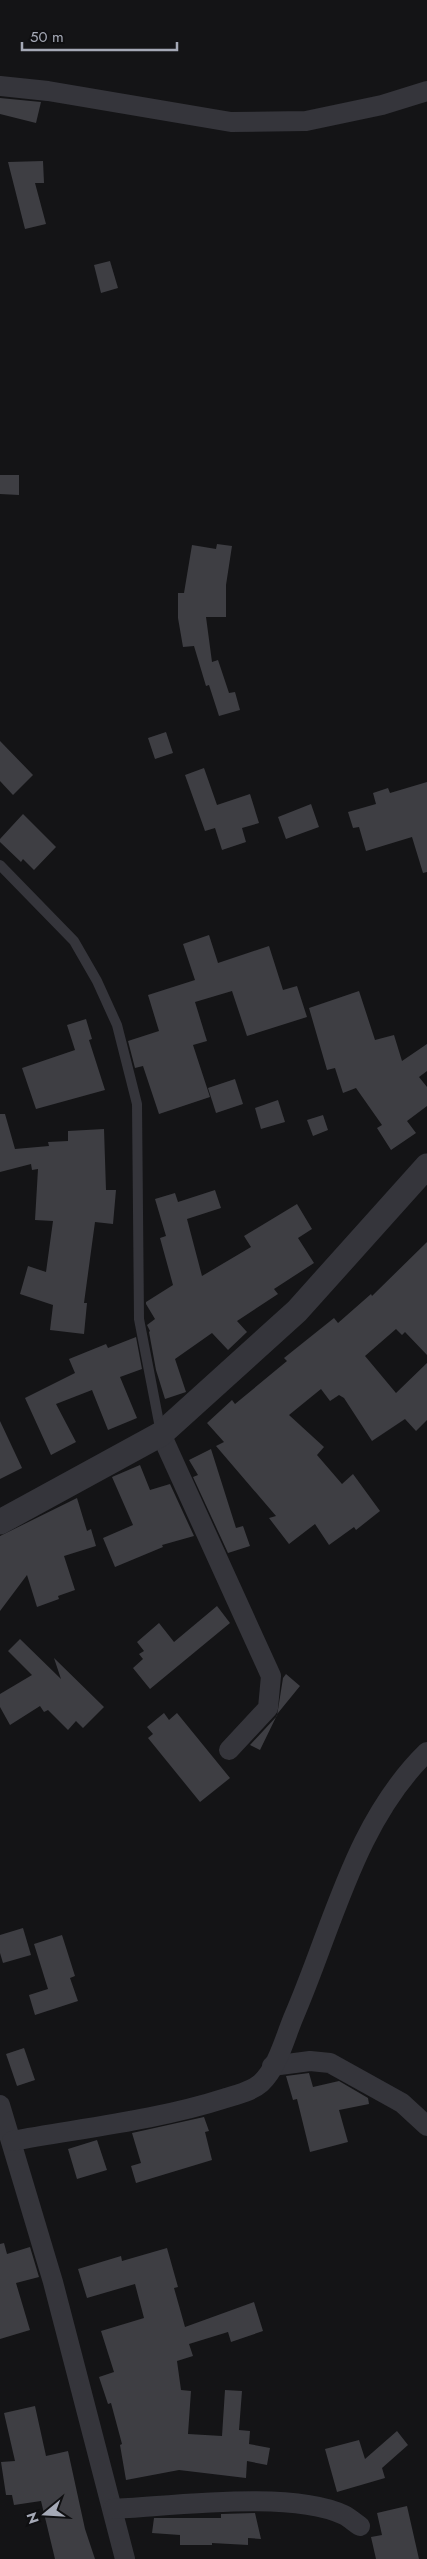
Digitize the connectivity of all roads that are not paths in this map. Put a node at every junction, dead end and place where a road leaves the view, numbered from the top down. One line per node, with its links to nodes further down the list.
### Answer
1 (0, 86): 2 (street)
2 (427, 91)
3 (0, 865): 5 (lane)
4 (427, 1166): 5 (street)
5 (161, 1434): 6 (street); 7 (street)
6 (0, 1522)
7 (229, 1750)
8 (427, 1752): 9 (street)
9 (272, 2066): 11 (street); 12 (street)
10 (0, 2105): 12 (street)
11 (427, 2126)
12 (12, 2142): 13 (street)
13 (113, 2509): 14 (street); 15 (street)
14 (360, 2526)
15 (125, 2559)

